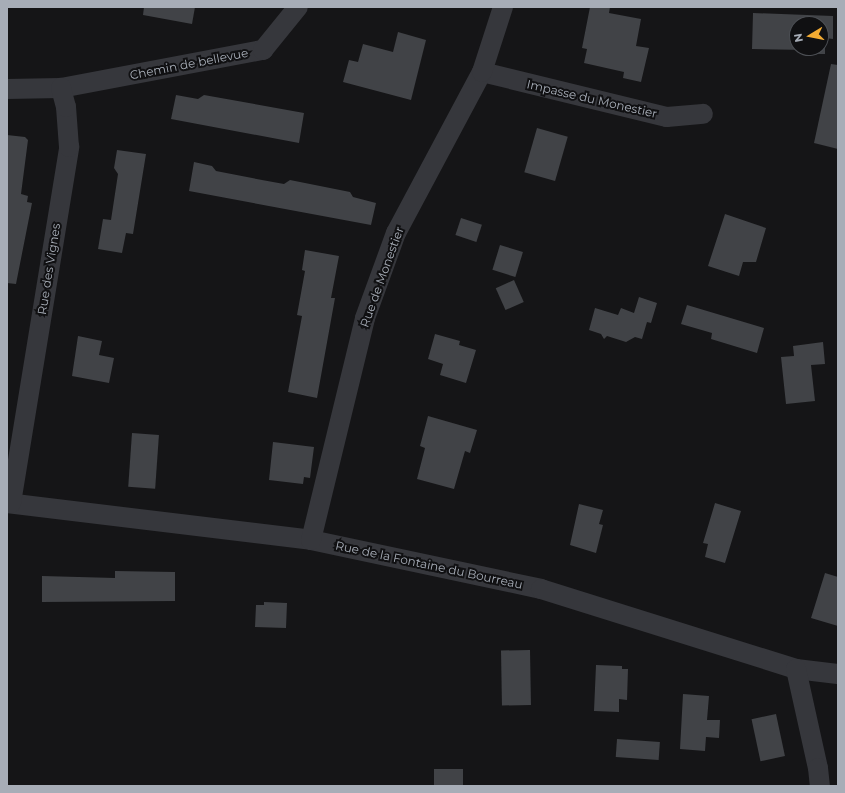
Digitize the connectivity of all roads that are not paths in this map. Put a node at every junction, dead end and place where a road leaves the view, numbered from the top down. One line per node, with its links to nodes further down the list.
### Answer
1 (298, 7): 4 (street, Chemin de bellevue)
2 (503, 7): 3 (street, Rue de Monestier)
3 (482, 72): 6 (street, Impasse du Monestier); 8 (street, Rue de Monestier)
4 (61, 88): 5 (street); 7 (street, Rue des Vignes)
5 (7, 89)
6 (703, 114)
7 (9, 503): 8 (street, Rue de la Fontaine du Bourreau)
8 (311, 540): 9 (street, Rue de la Fontaine du Bourreau)
9 (796, 669): 10 (street, Rue de la Fontaine du Bourreau); 11 (street)
10 (838, 674)
11 (820, 786)

